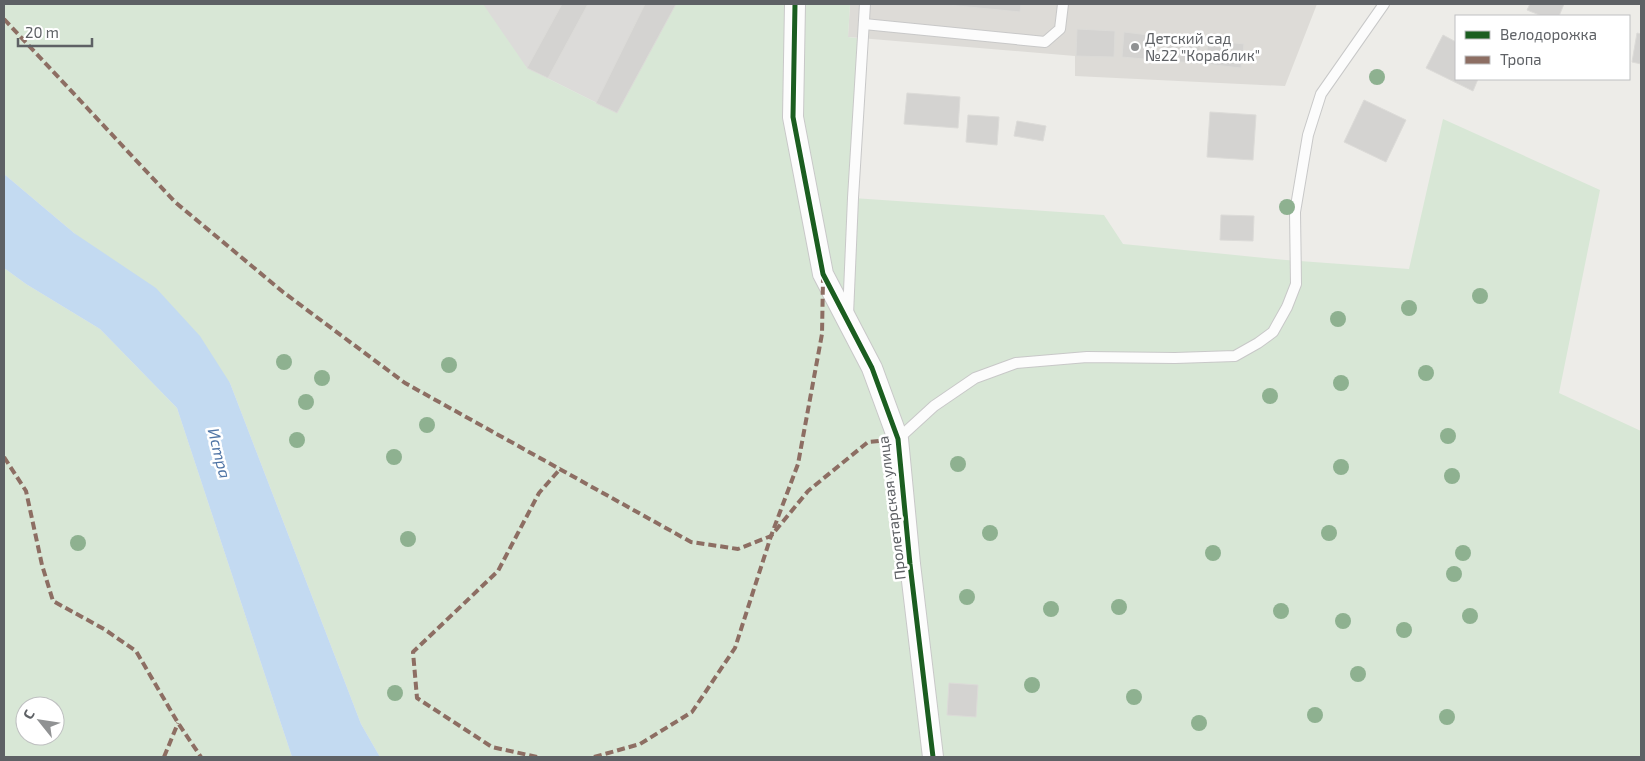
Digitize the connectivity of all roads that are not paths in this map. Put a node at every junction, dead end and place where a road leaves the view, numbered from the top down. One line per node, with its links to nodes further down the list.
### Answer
1 (795, 4): 6 (street, Пролетарская улица)
2 (865, 4): 5 (lane)
3 (1063, 4): 5 (lane)
4 (1384, 4): 7 (lane)
5 (864, 24): 6 (lane)
6 (847, 320): 7 (street, Пролетарская улица)
7 (898, 439): 8 (street, Пролетарская улица)
8 (933, 757)

